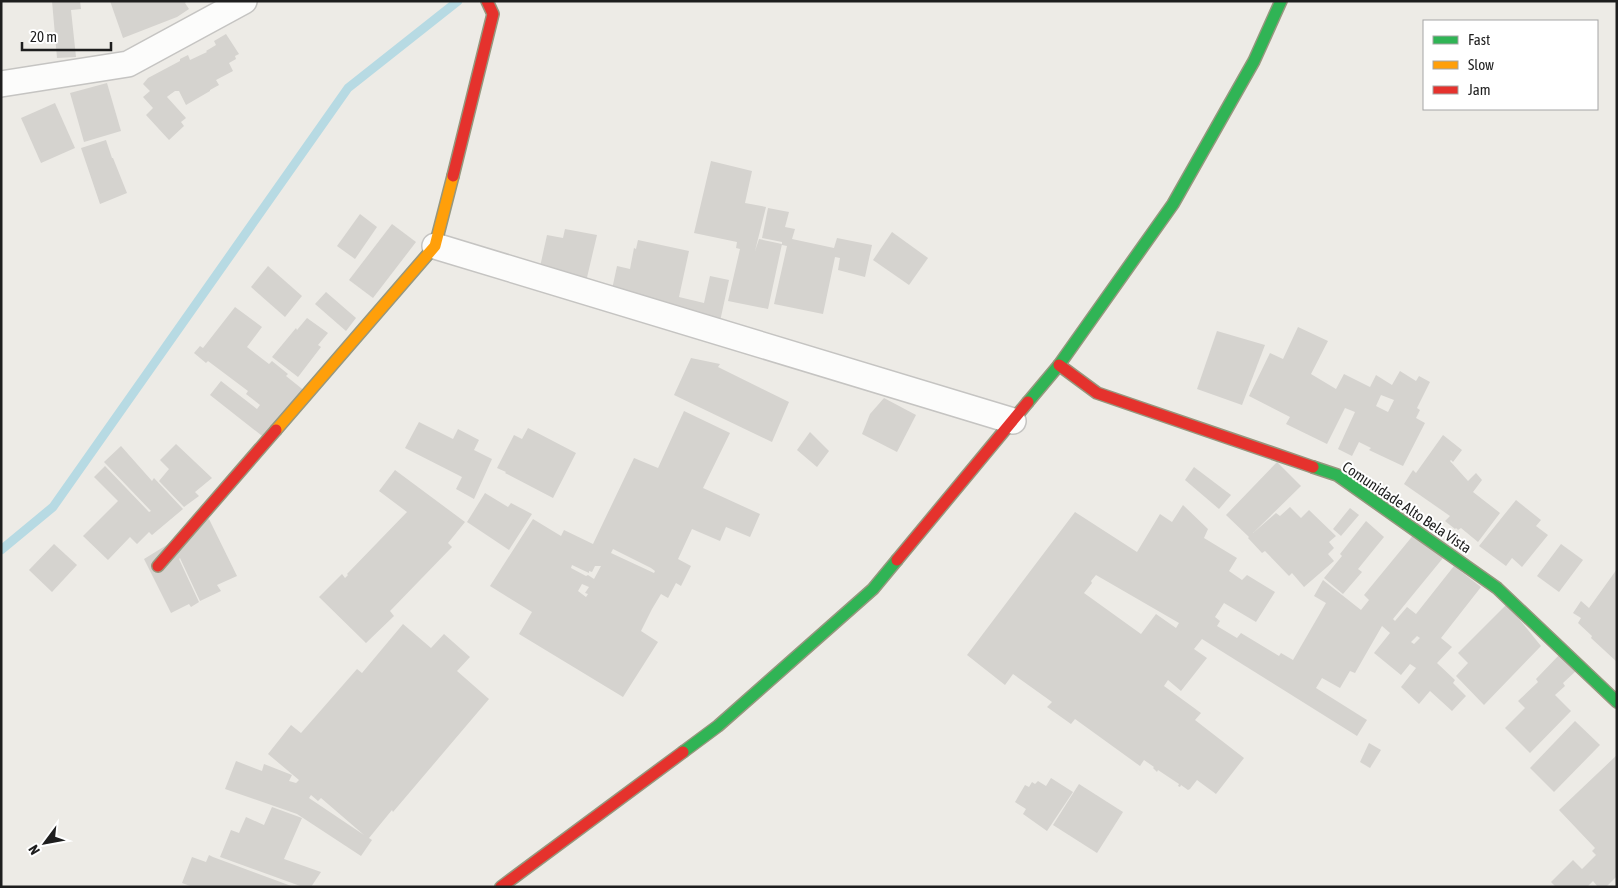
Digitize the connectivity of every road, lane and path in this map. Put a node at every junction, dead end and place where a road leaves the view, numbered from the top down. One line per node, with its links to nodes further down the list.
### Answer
1 (244, 1): 4 (street)
2 (487, 1): 5 (street)
3 (1281, 1): 6 (street)
4 (1, 84)
5 (435, 246): 7 (street); 8 (street)
6 (1060, 365): 7 (street); 9 (street, Comunidade Alto Bela Vista)
7 (1013, 421): 10 (street)
8 (158, 566)
9 (1617, 702)
10 (501, 887)

